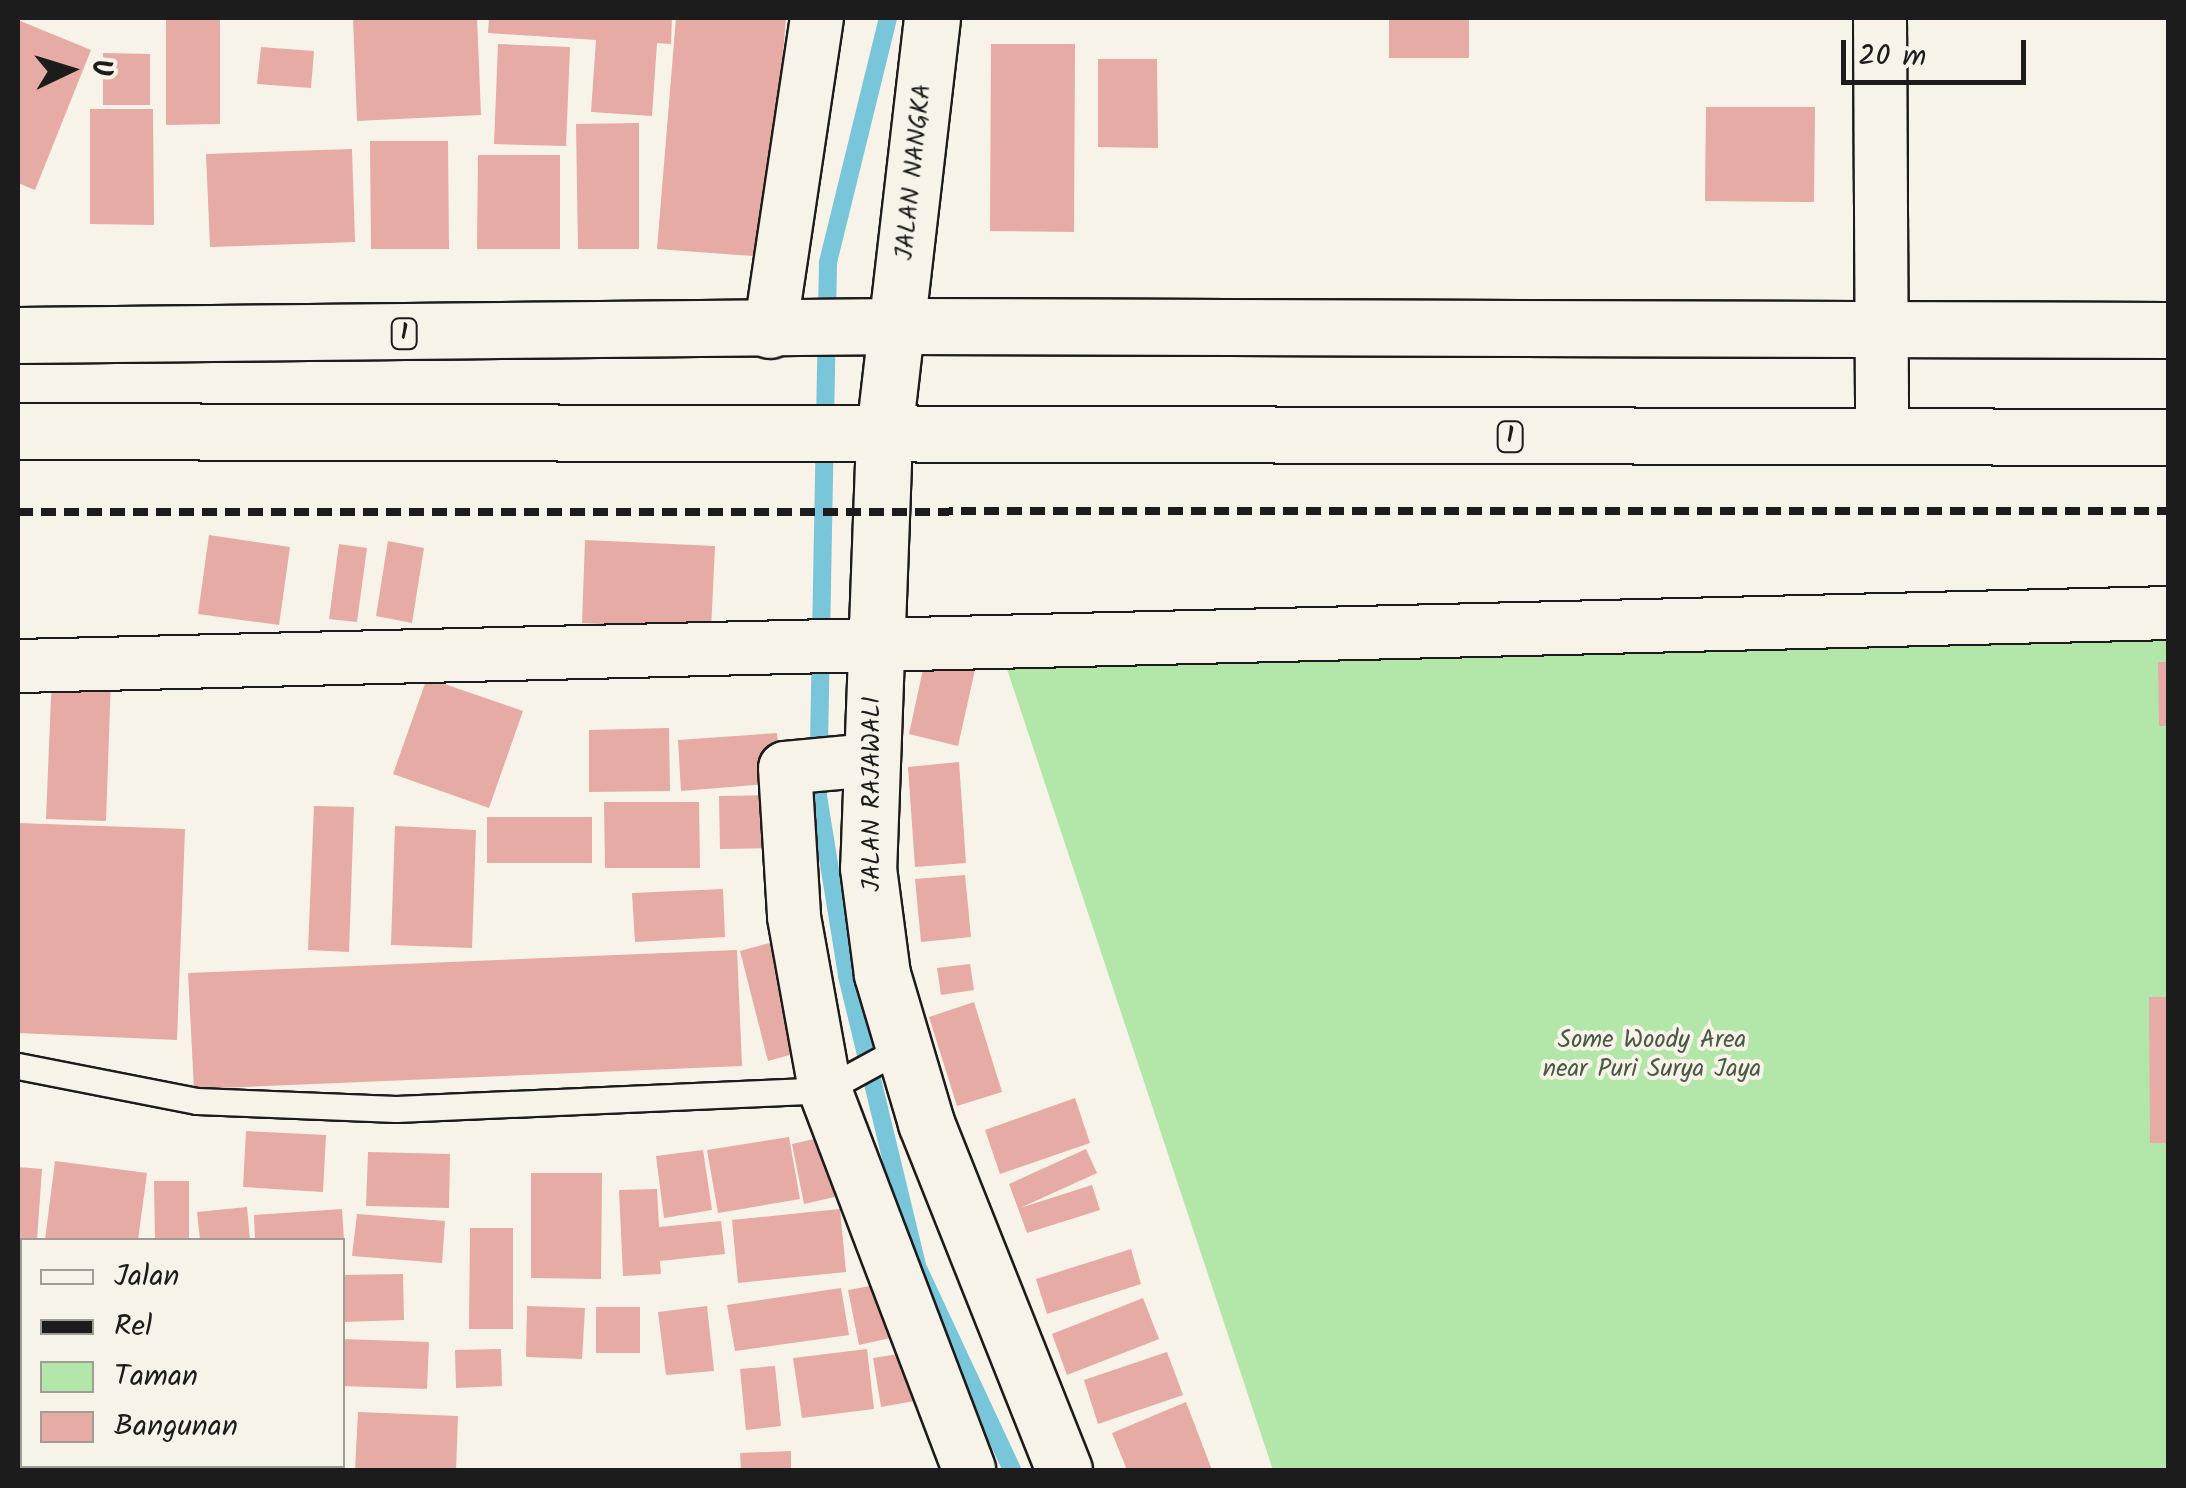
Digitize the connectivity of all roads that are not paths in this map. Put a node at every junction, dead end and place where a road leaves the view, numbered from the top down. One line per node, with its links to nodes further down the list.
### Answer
1 (817, 18): 7 (street)
2 (932, 18): 4 (main road, JALAN NANGKA)
3 (1880, 18): 5 (street)
4 (883, 326): 5 (main road, 1); 7 (main road, 1); 10 (main road, JALAN RAJAWALI)
5 (1880, 329): 6 (main road, 1); 11 (street)
6 (2168, 330)
7 (780, 332): 8 (main road, 1)
8 (18, 335)
9 (18, 431): 10 (main road, 1)
10 (868, 436): 11 (main road, 1); 14 (main road, JALAN RAJAWALI)
11 (1882, 437): 12 (main road, 1)
12 (2168, 437)
13 (2168, 613): 14 (street)
14 (864, 643): 15 (street); 16 (main road, JALAN RAJAWALI)
15 (18, 666)
16 (863, 760): 17 (main road, JALAN RAJAWALI); 19 (street)
17 (898, 1050): 19 (lane); 21 (main road, JALAN RAJAWALI)
18 (18, 1066): 19 (lane)
19 (835, 1085): 20 (street)
20 (969, 1470)
21 (1064, 1470)

